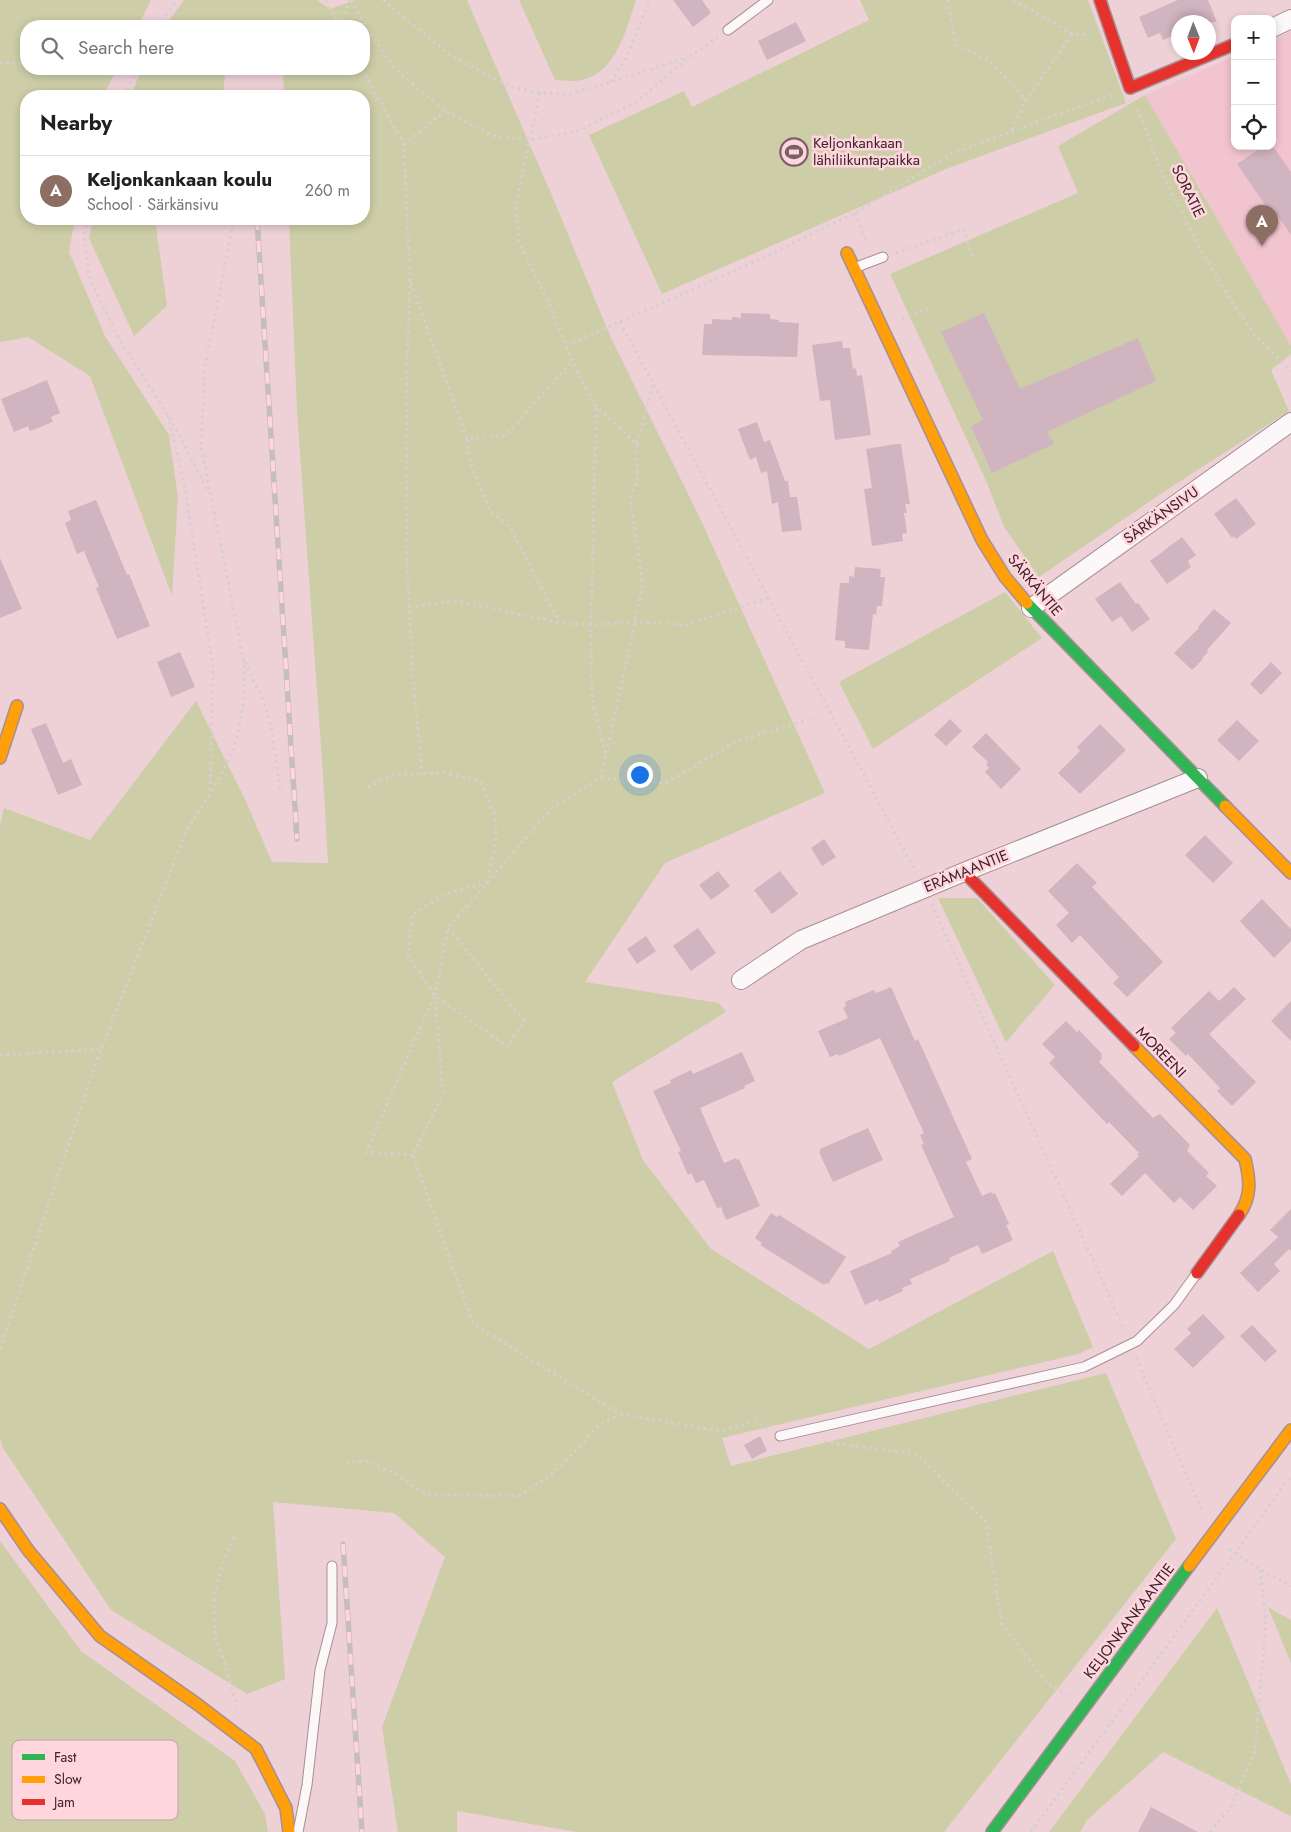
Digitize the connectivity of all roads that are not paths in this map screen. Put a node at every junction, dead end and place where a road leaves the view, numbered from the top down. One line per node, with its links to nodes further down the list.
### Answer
1 (768, 0): 5 (lane)
2 (1100, 0): 6 (street)
3 (1291, 20): 4 (street)
4 (1276, 26)
5 (728, 30)
6 (1231, 46)
7 (847, 253): 9 (street, SÄRKÄNTIE)
8 (883, 258): 9 (lane)
9 (854, 268): 11 (street, SÄRKÄNTIE)
10 (1291, 422): 11 (street, SÄRKÄNSIVU)
11 (1031, 608): 14 (street, SÄRKÄNTIE)
12 (17, 706): 13 (street)
13 (0, 758)
14 (1198, 778): 15 (street, ERÄMAANTIE); 16 (street, SÄRKÄNTIE)
15 (964, 872): 17 (street, ERÄMAANTIE); 18 (street, MOREENI)
16 (1291, 873)
17 (741, 980)
18 (1196, 1273): 20 (lane)
19 (1291, 1430): 25 (street, KELJONKANKAANTIE)
20 (780, 1436)
21 (0, 1509): 23 (street)
22 (332, 1566): 24 (lane)
23 (289, 1832)
24 (298, 1832)
25 (992, 1832)

